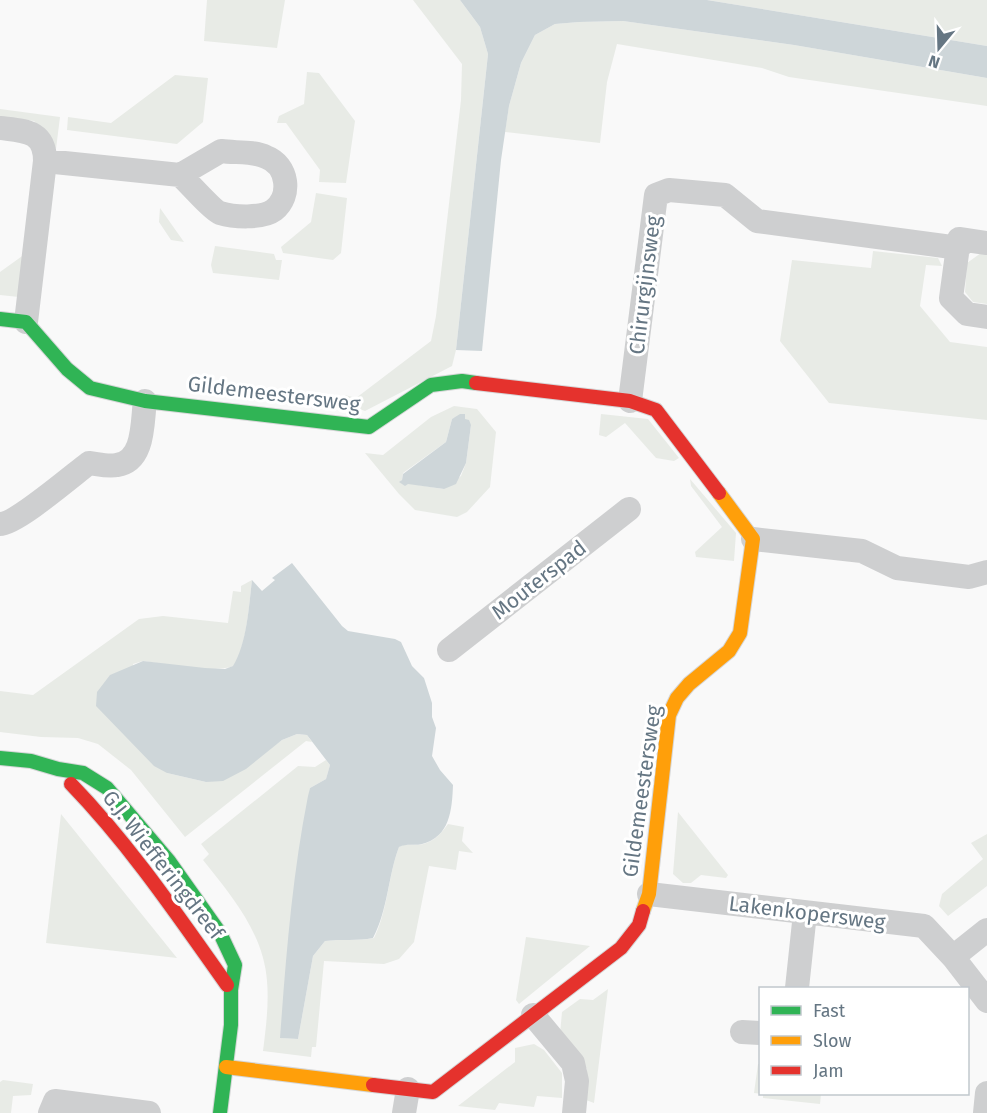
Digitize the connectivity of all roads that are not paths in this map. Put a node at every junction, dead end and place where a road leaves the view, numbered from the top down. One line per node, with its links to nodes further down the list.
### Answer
1 (0, 128): 2 (street)
2 (45, 161): 3 (street); 8 (street)
3 (180, 175)
4 (987, 243): 5 (street, Chirurgijnsweg)
5 (958, 248): 6 (street); 10 (street, Chirurgijnsweg)
6 (987, 317)
7 (0, 319): 8 (street)
8 (26, 322): 9 (street, Gildemeestersweg)
9 (145, 401): 10 (street, Gildemeestersweg); 12 (street)
10 (630, 401): 13 (street, Gildemeestersweg)
11 (629, 509): 15 (street, Mouterspad)
12 (0, 524)
13 (753, 539): 14 (street); 18 (street, Gildemeestersweg)
14 (987, 572)
15 (449, 650)
16 (0, 758): 17 (street, G.J. Wiefferingdreef)
17 (58, 769): 23 (street, G.J. Wiefferingdreef); 23 (street, G.J. Wiefferingdreef)
18 (649, 894): 19 (street, Lakenkopersweg); 25 (street, Gildemeestersweg)
19 (805, 914): 21 (street, Lakenkopersweg); 22 (street)
20 (987, 930): 21 (street)
21 (953, 957): 24 (street, Lakenkopersweg)
22 (797, 987)
23 (231, 990): 26 (street, G.J. Wiefferingdreef)
24 (987, 1001)
25 (533, 1015): 27 (street, Gildemeestersweg); 33 (street)
26 (226, 1067): 27 (street, Gildemeestersweg); 31 (street, G.J. Wiefferingdreef)
27 (408, 1089): 32 (street)
28 (987, 1093): 34 (street)
29 (50, 1113): 30 (street)
30 (149, 1113)
31 (220, 1113)
32 (404, 1113)
33 (574, 1113)
34 (985, 1113)

